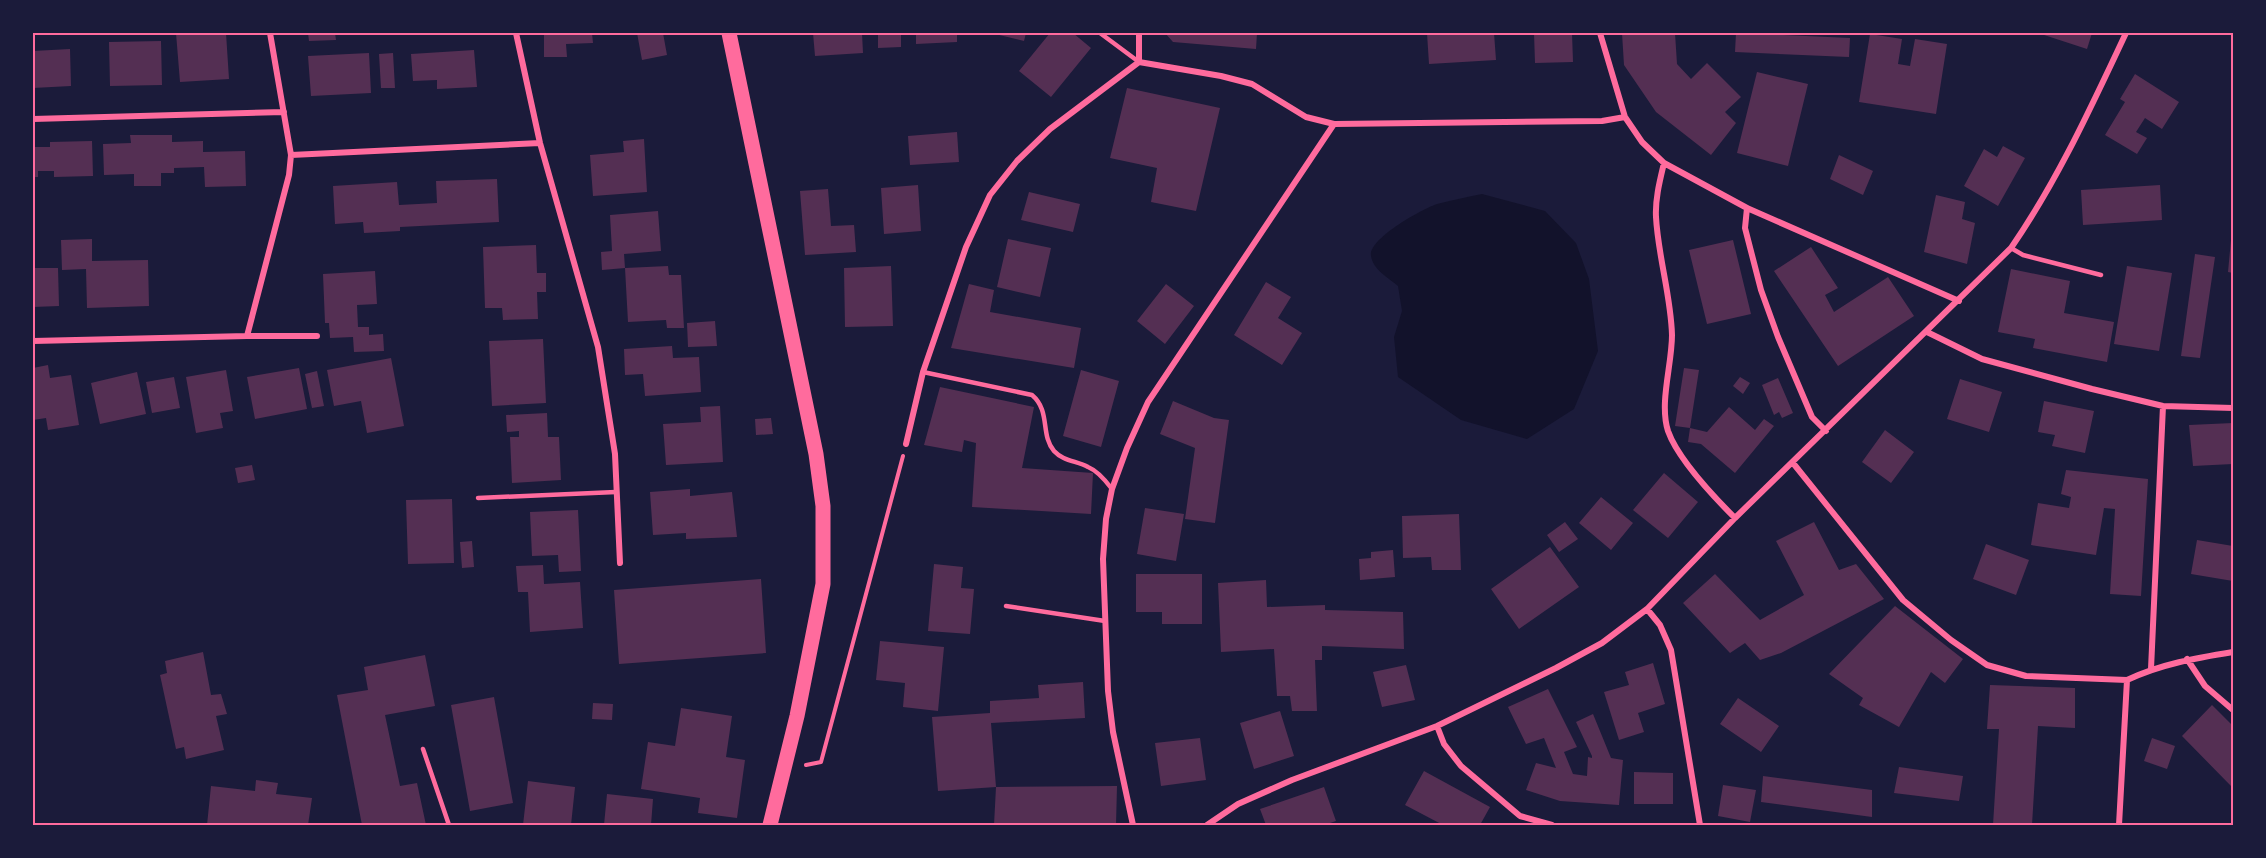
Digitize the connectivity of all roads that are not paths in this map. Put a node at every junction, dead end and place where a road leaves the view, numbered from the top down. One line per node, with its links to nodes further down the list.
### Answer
1 (270, 33): 9 (street)
2 (516, 33): 13 (street)
3 (729, 33): 47 (main road)
4 (1100, 33): 8 (lane)
5 (1139, 33): 8 (street)
6 (1600, 33): 10 (street)
7 (2126, 33): 17 (street)
8 (1139, 62): 12 (street); 24 (street)
9 (284, 112): 11 (street); 14 (street)
10 (1624, 117): 12 (street); 15 (street)
11 (33, 119)
12 (1334, 124): 30 (street)
13 (540, 143): 14 (street); 31 (street)
14 (291, 155): 21 (street)
15 (1664, 163): 16 (street); 33 (street)
16 (1747, 208): 19 (street); 27 (street)
17 (2011, 248): 18 (lane); 19 (street)
18 (2100, 275)
19 (1959, 301): 20 (street)
20 (1927, 332): 25 (street); 27 (street)
21 (247, 336): 22 (street); 23 (street)
22 (317, 336)
23 (33, 341)
24 (923, 372): 28 (street); 30 (lane)
25 (2163, 406): 26 (street); 40 (street)
26 (2233, 408)
27 (1826, 431): 29 (street)
28 (906, 444)
29 (1793, 463): 33 (street); 41 (street)
30 (1112, 489): 37 (street)
31 (616, 492): 32 (lane); 34 (street)
32 (478, 498)
33 (1736, 518): 36 (street)
34 (620, 563)
35 (1006, 606): 37 (lane)
36 (1647, 609): 43 (street); 52 (street)
37 (1105, 621): 48 (street)
38 (2233, 652): 39 (street)
39 (2187, 659): 40 (street); 42 (street)
40 (2151, 669): 41 (street)
41 (2127, 680): 53 (street)
42 (2233, 710)
43 (1437, 726): 45 (street); 49 (street)
44 (423, 749): 46 (lane)
45 (1520, 816): 50 (street); 51 (street)
46 (449, 825)
47 (770, 825)
48 (1133, 825)
49 (1207, 825)
50 (1520, 825)
51 (1552, 825)
52 (1700, 825)
53 (2119, 825)

